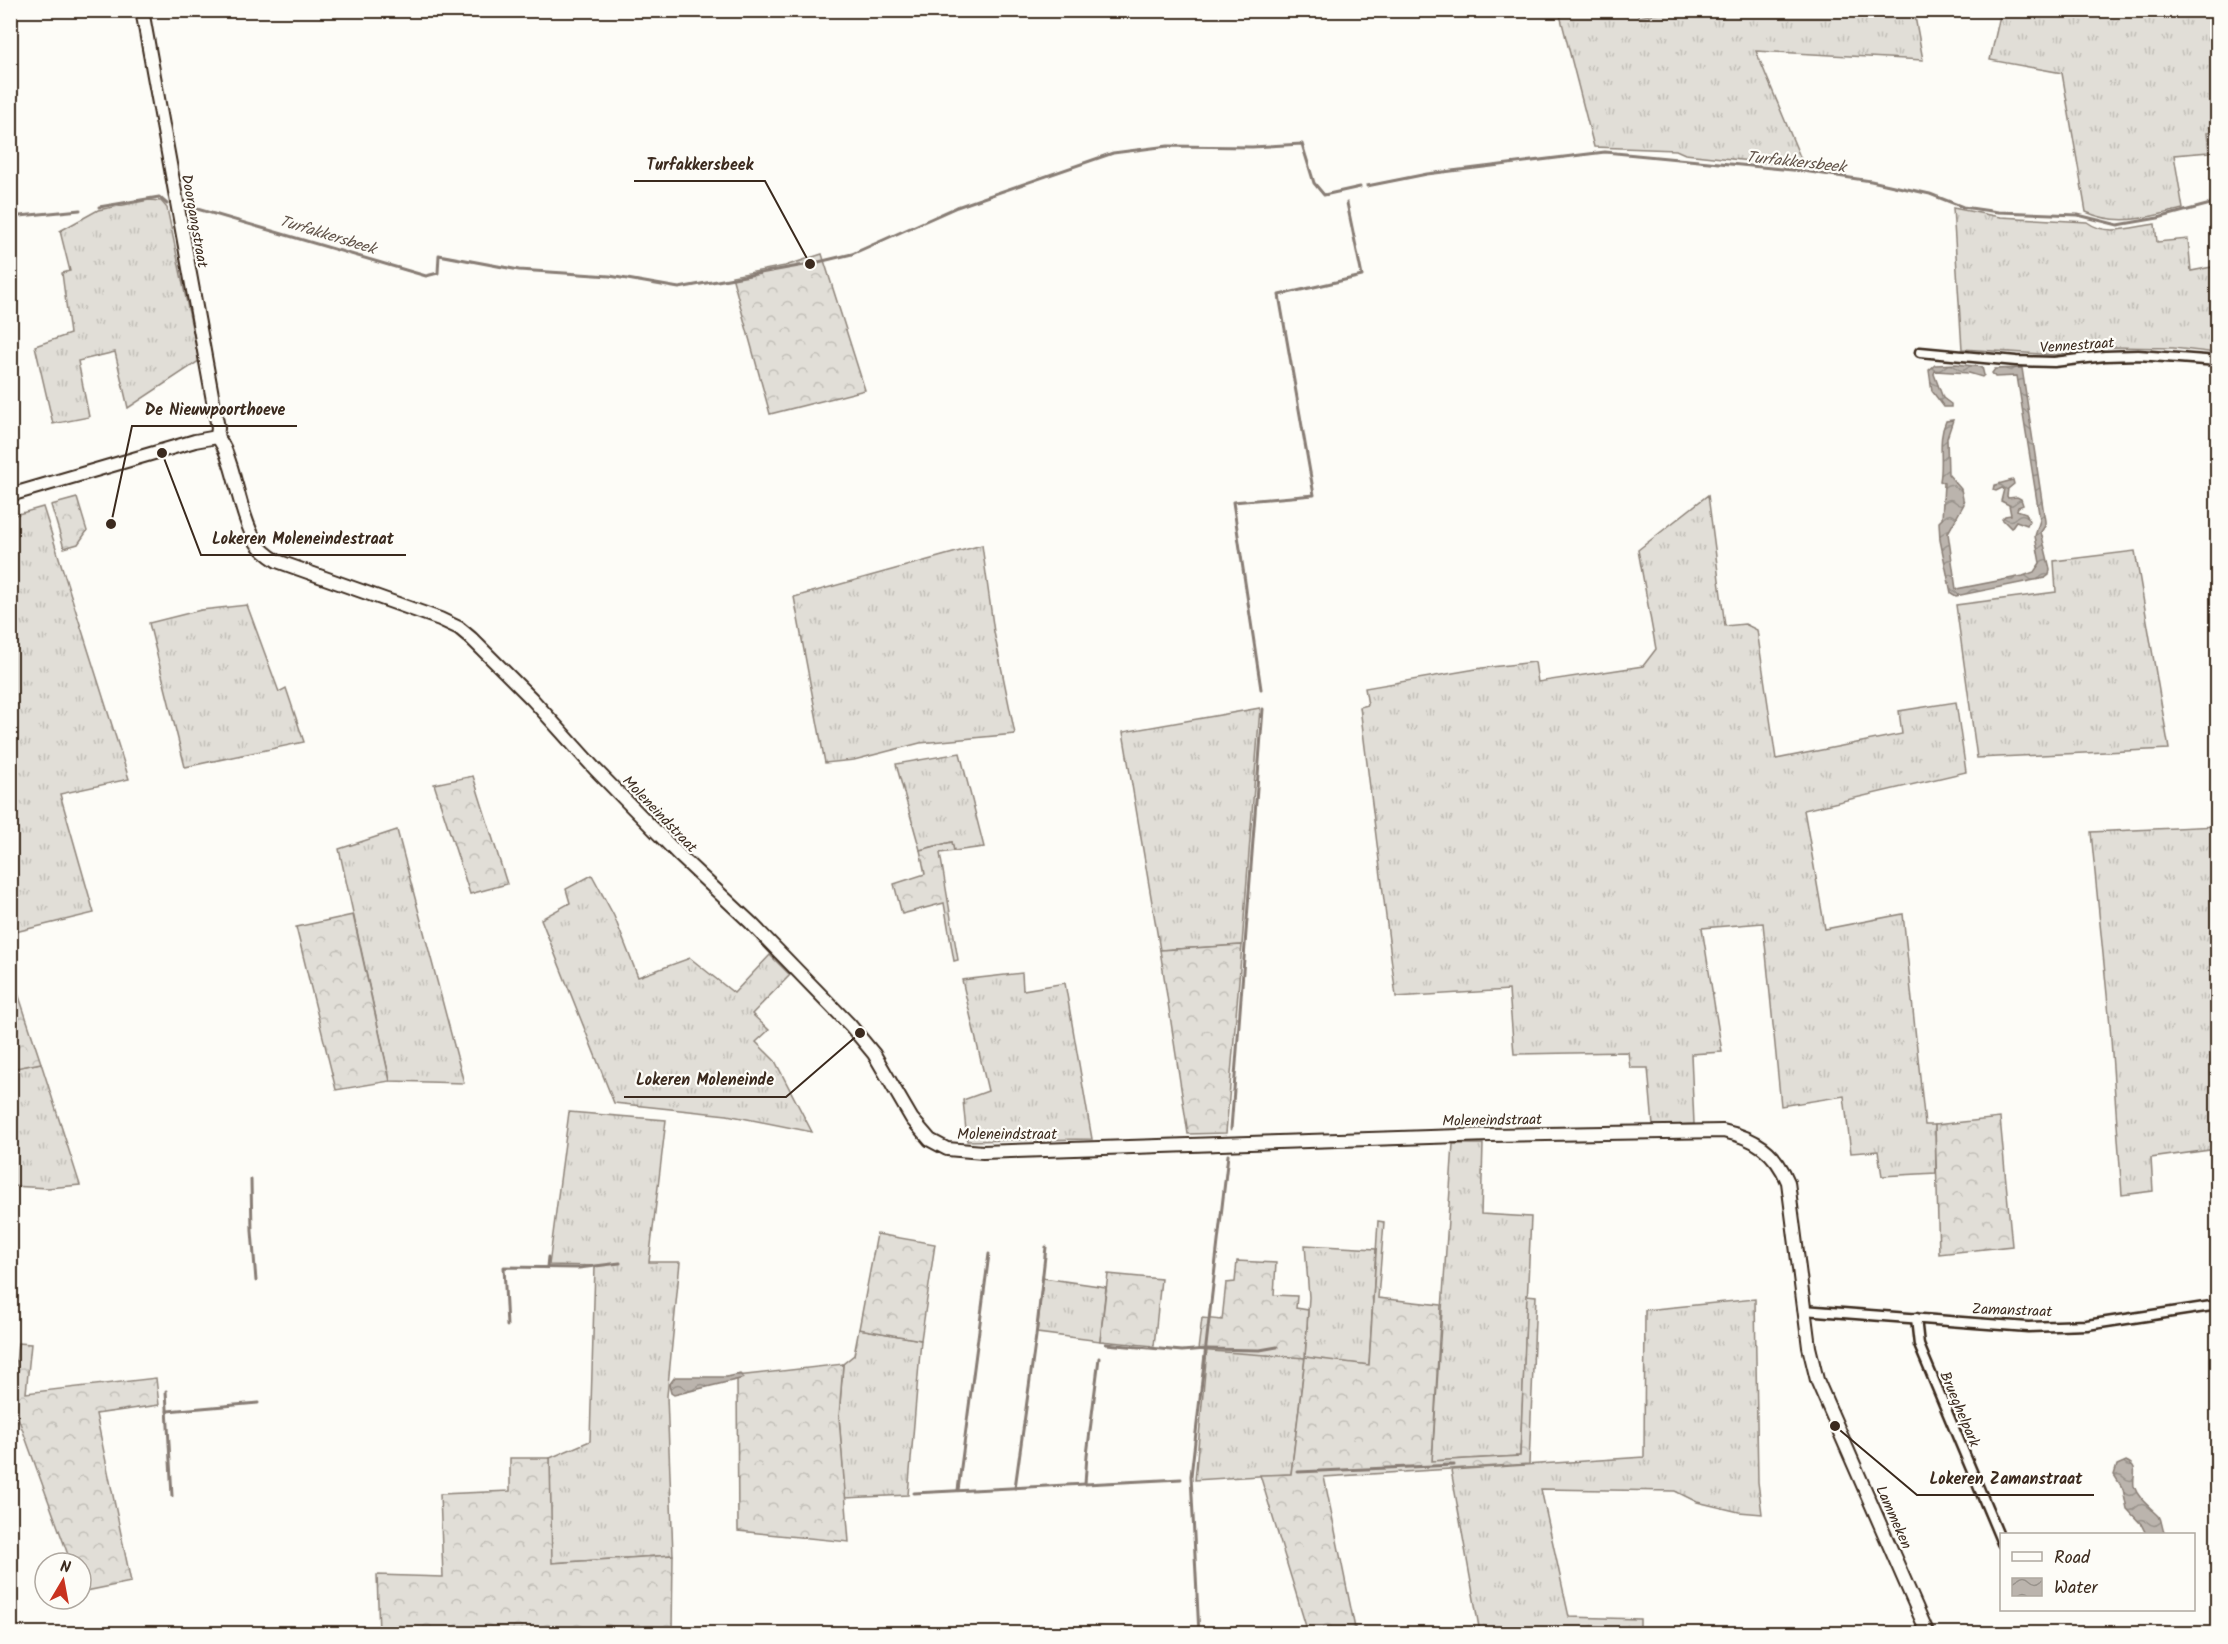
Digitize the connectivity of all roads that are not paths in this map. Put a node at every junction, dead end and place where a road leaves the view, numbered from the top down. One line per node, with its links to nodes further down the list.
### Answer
1 (142, 10): 4 (street, Doorgangstraat)
2 (1920, 352): 3 (street, Vennestraat)
3 (2217, 361)
4 (217, 437): 5 (street); 7 (street, Moleneindstraat)
5 (10, 495)
6 (2217, 1305): 8 (street, Zamanstraat)
7 (1803, 1310): 8 (street, Zamanstraat); 10 (street, Lammeken)
8 (1916, 1318): 9 (street, Brueghelpark)
9 (2000, 1541)
10 (1928, 1634)

